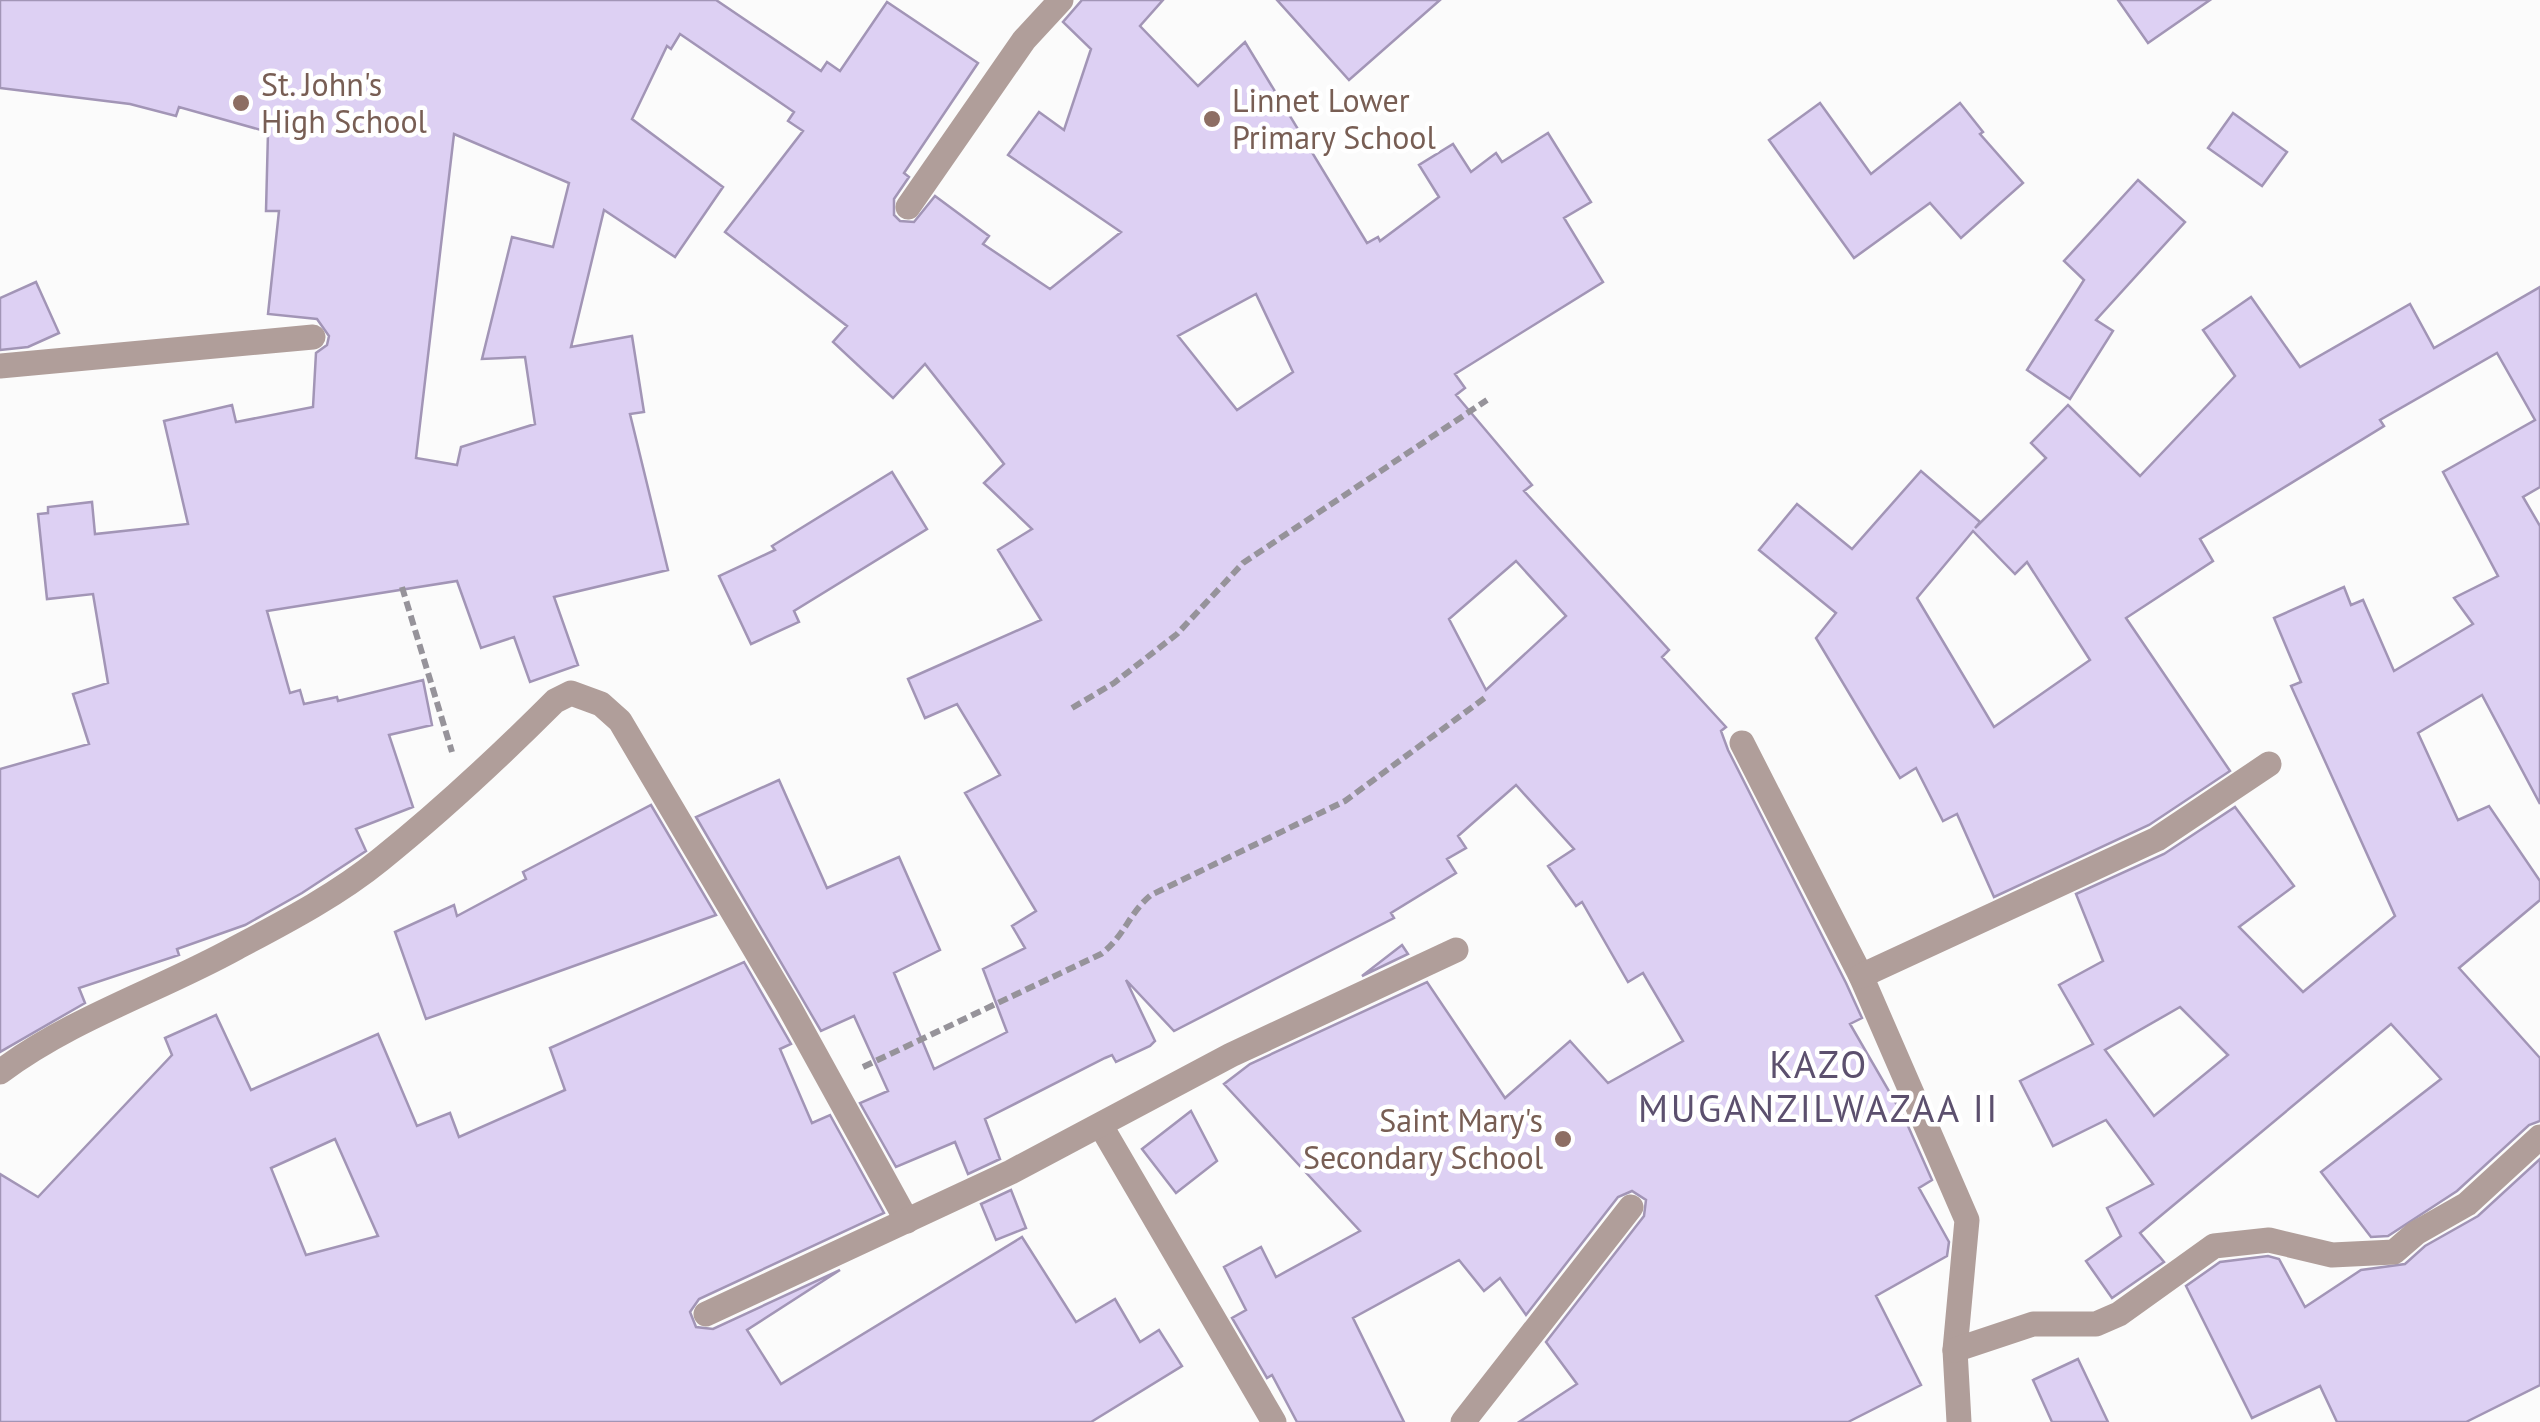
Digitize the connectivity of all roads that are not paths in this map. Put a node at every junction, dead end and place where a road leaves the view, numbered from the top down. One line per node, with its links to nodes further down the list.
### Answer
1 (1060, 0): 2 (street)
2 (908, 207)
3 (313, 338): 4 (street)
4 (0, 366)
5 (1742, 743): 8 (street)
6 (2269, 764): 8 (street)
7 (1456, 950): 10 (street)
8 (1862, 976): 15 (street)
9 (0, 1072): 13 (street)
10 (1101, 1126): 13 (street); 16 (street)
11 (2540, 1137): 15 (street)
12 (1632, 1207): 17 (street)
13 (908, 1221): 14 (street)
14 (706, 1314)
15 (1955, 1350): 18 (street)
16 (1274, 1422)
17 (1463, 1422)
18 (1959, 1422)

